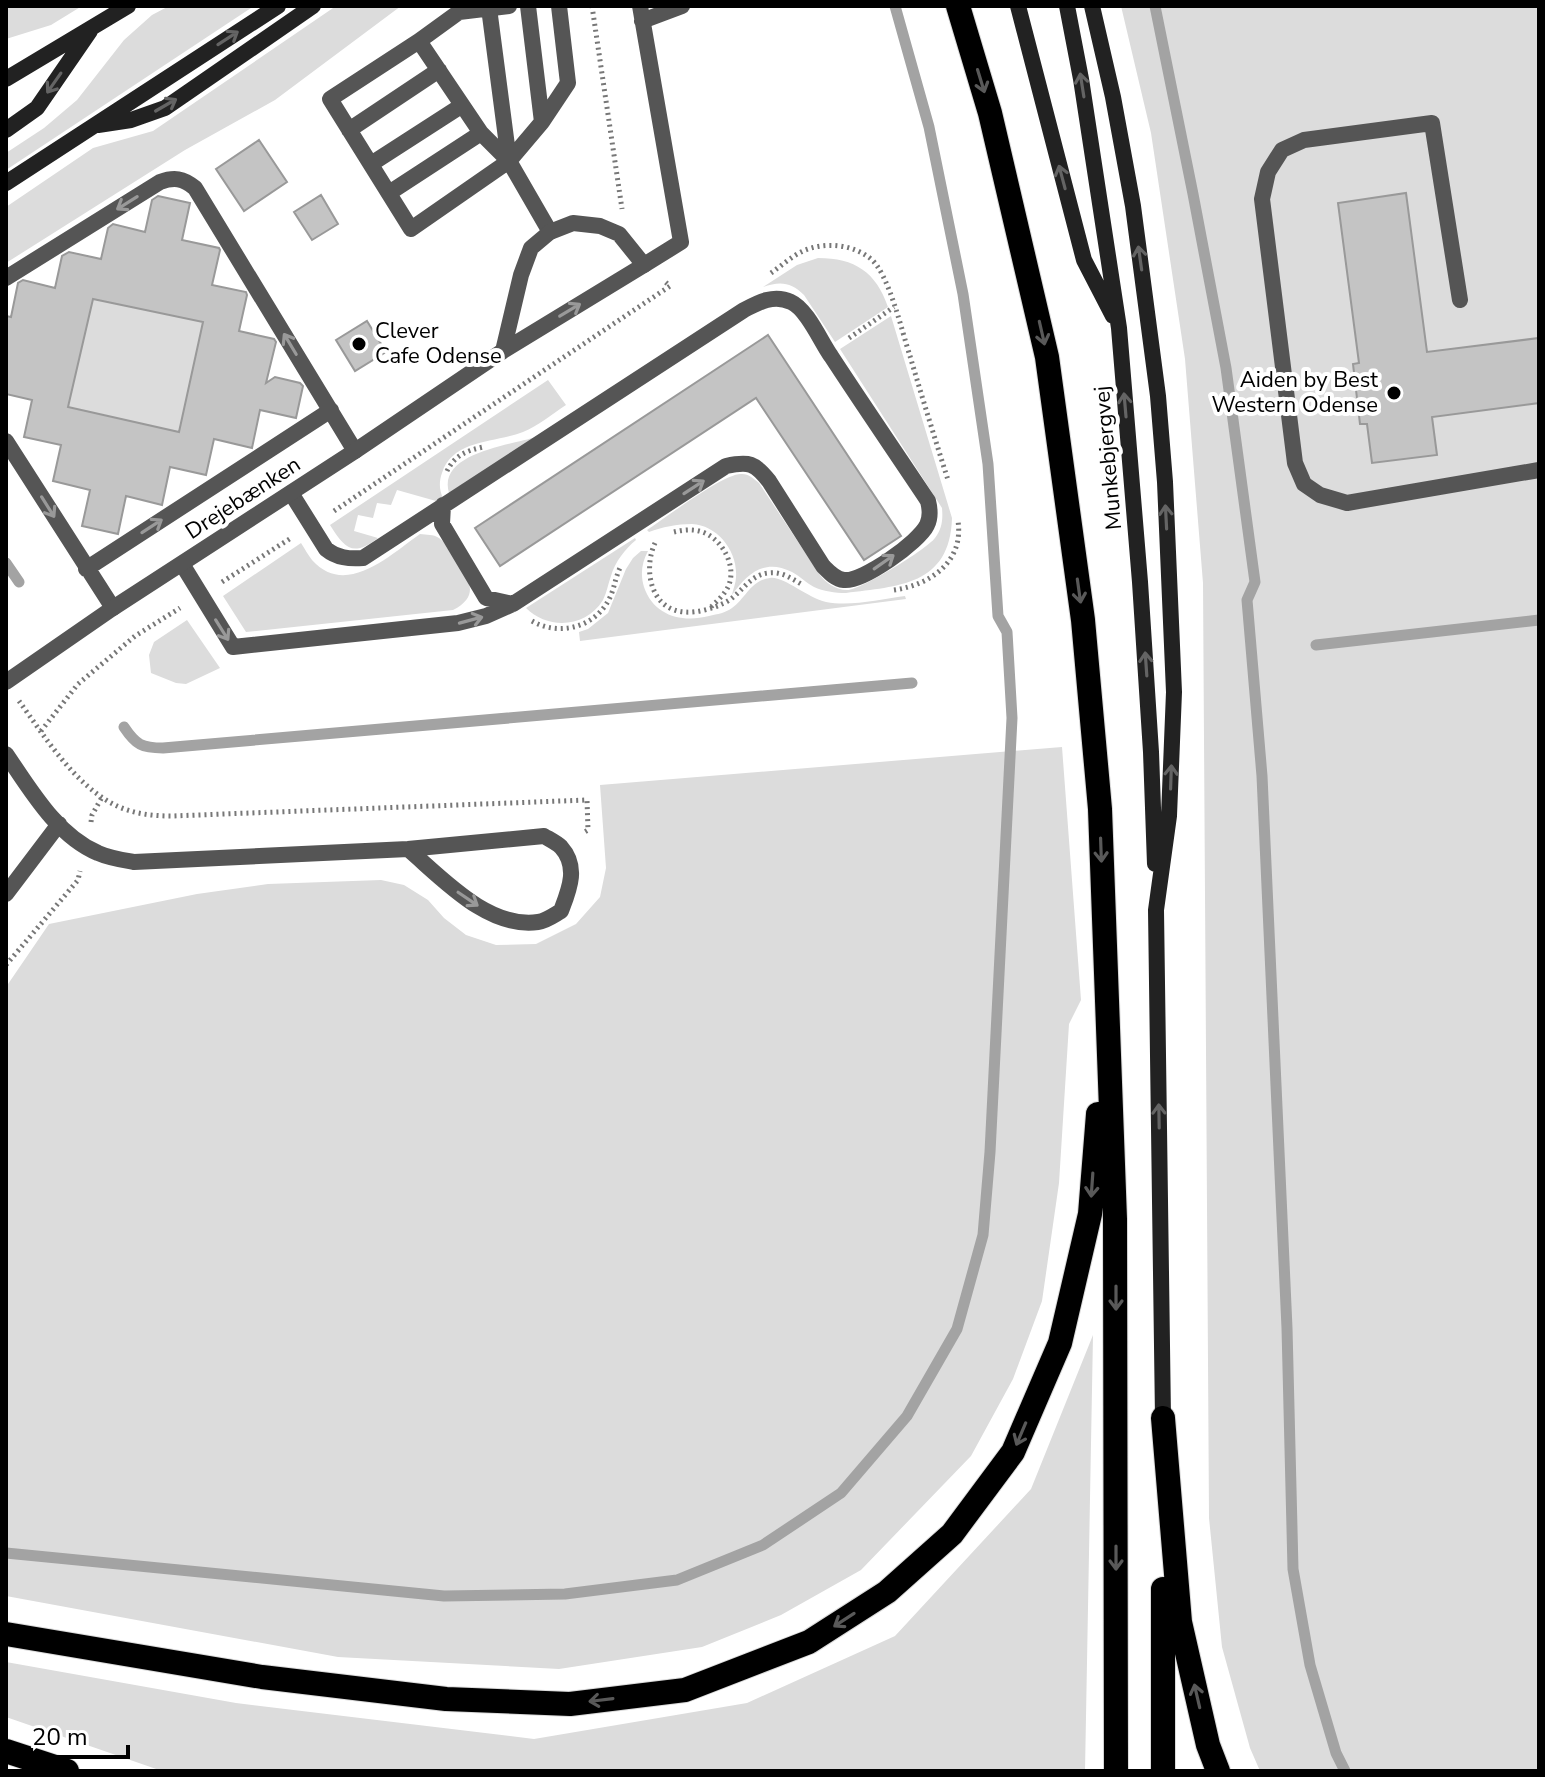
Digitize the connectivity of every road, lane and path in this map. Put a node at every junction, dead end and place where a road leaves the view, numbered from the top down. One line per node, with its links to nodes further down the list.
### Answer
1 (128, 6): 15 (street)
2 (278, 6): 21 (street, one-way to 2)
3 (313, 6): 21 (street, one-way to 3)
4 (509, 6): 13 (street)
5 (528, 6): 20 (street)
6 (559, 6): 20 (street)
7 (592, 6): 30 (path)
8 (682, 6): 14 (street)
9 (958, 6): 66 (highway, one-way to 66)
10 (1018, 6): 35 (street, one-way to 10)
11 (1067, 6): 35 (street, Munkebjergvej, one-way to 11)
12 (1092, 6): 64 (street, one-way to 12)
13 (489, 8): 16 (street); 25 (street)
14 (641, 13): 31 (street, Drejebænken)
15 (94, 26): 18 (street); 22 (street, one-way to 22)
16 (419, 41): 17 (street); 23 (street)
17 (439, 70): 19 (street); 23 (street)
18 (6, 79)
19 (461, 106): 24 (street); 26 (street)
20 (542, 122): 25 (street)
21 (92, 126): 27 (street)
22 (6, 130)
23 (349, 130): 26 (street)
24 (481, 133): 25 (street); 28 (street)
25 (509, 161): 28 (street); 29 (street)
26 (371, 164): 28 (street)
27 (6, 183)
28 (389, 193)
29 (550, 232): 30 (street); 36 (street)
30 (619, 234): 31 (street)
31 (644, 265): 36 (street, Drejebænken, one-way to 31); 44 (path)
32 (6, 278): 38 (street, one-way to 32)
33 (1460, 300): 41 (street)
34 (894, 307): 37 (path)
35 (1119, 328): 64 (street, Munkebjergvej, one-way to 35)
36 (503, 351): 40 (street, Drejebænken)
37 (828, 352): 43 (street); 52 (street, one-way to 37)
38 (331, 410): 40 (street); 50 (street, one-way to 38)
39 (6, 441): 50 (street, one-way to 50)
40 (355, 451): 42 (street, Drejebænken)
41 (1539, 470)
42 (291, 493): 44 (street); 49 (street, Drejebænken)
43 (443, 505): 44 (street); 52 (street)
44 (311, 526): 51 (path)
45 (669, 532): 54 (path)
46 (659, 534): 47 (path)
47 (649, 537)
48 (624, 559): 52 (path)
49 (182, 564): 51 (street); 53 (street, Drejebænken)
50 (86, 569): 53 (street)
51 (200, 595): 52 (street, one-way to 52); 56 (path)
52 (513, 604)
53 (113, 608): 55 (street, Drejebænken)
54 (710, 608)
55 (10, 689): 56 (path)
56 (41, 731): 58 (path)
57 (6, 754): 59 (street)
58 (102, 797): 60 (path); 61 (path)
59 (59, 824): 60 (street); 63 (street)
60 (86, 847): 62 (street); 65 (path)
61 (561, 847): 62 (street); 62 (street, one-way to 61)
62 (408, 849)
63 (6, 894)
64 (1156, 910): 67 (street, one-way to 64)
65 (6, 965)
66 (1107, 996): 68 (highway, one-way to 68); 71 (highway, one-way to 71)
67 (1163, 1418): 72 (highway); 73 (highway, one-way to 67)
68 (6, 1634)
69 (6, 1751): 70 (highway)
70 (67, 1771)
71 (1116, 1771)
72 (1163, 1771)
73 (1218, 1771)

